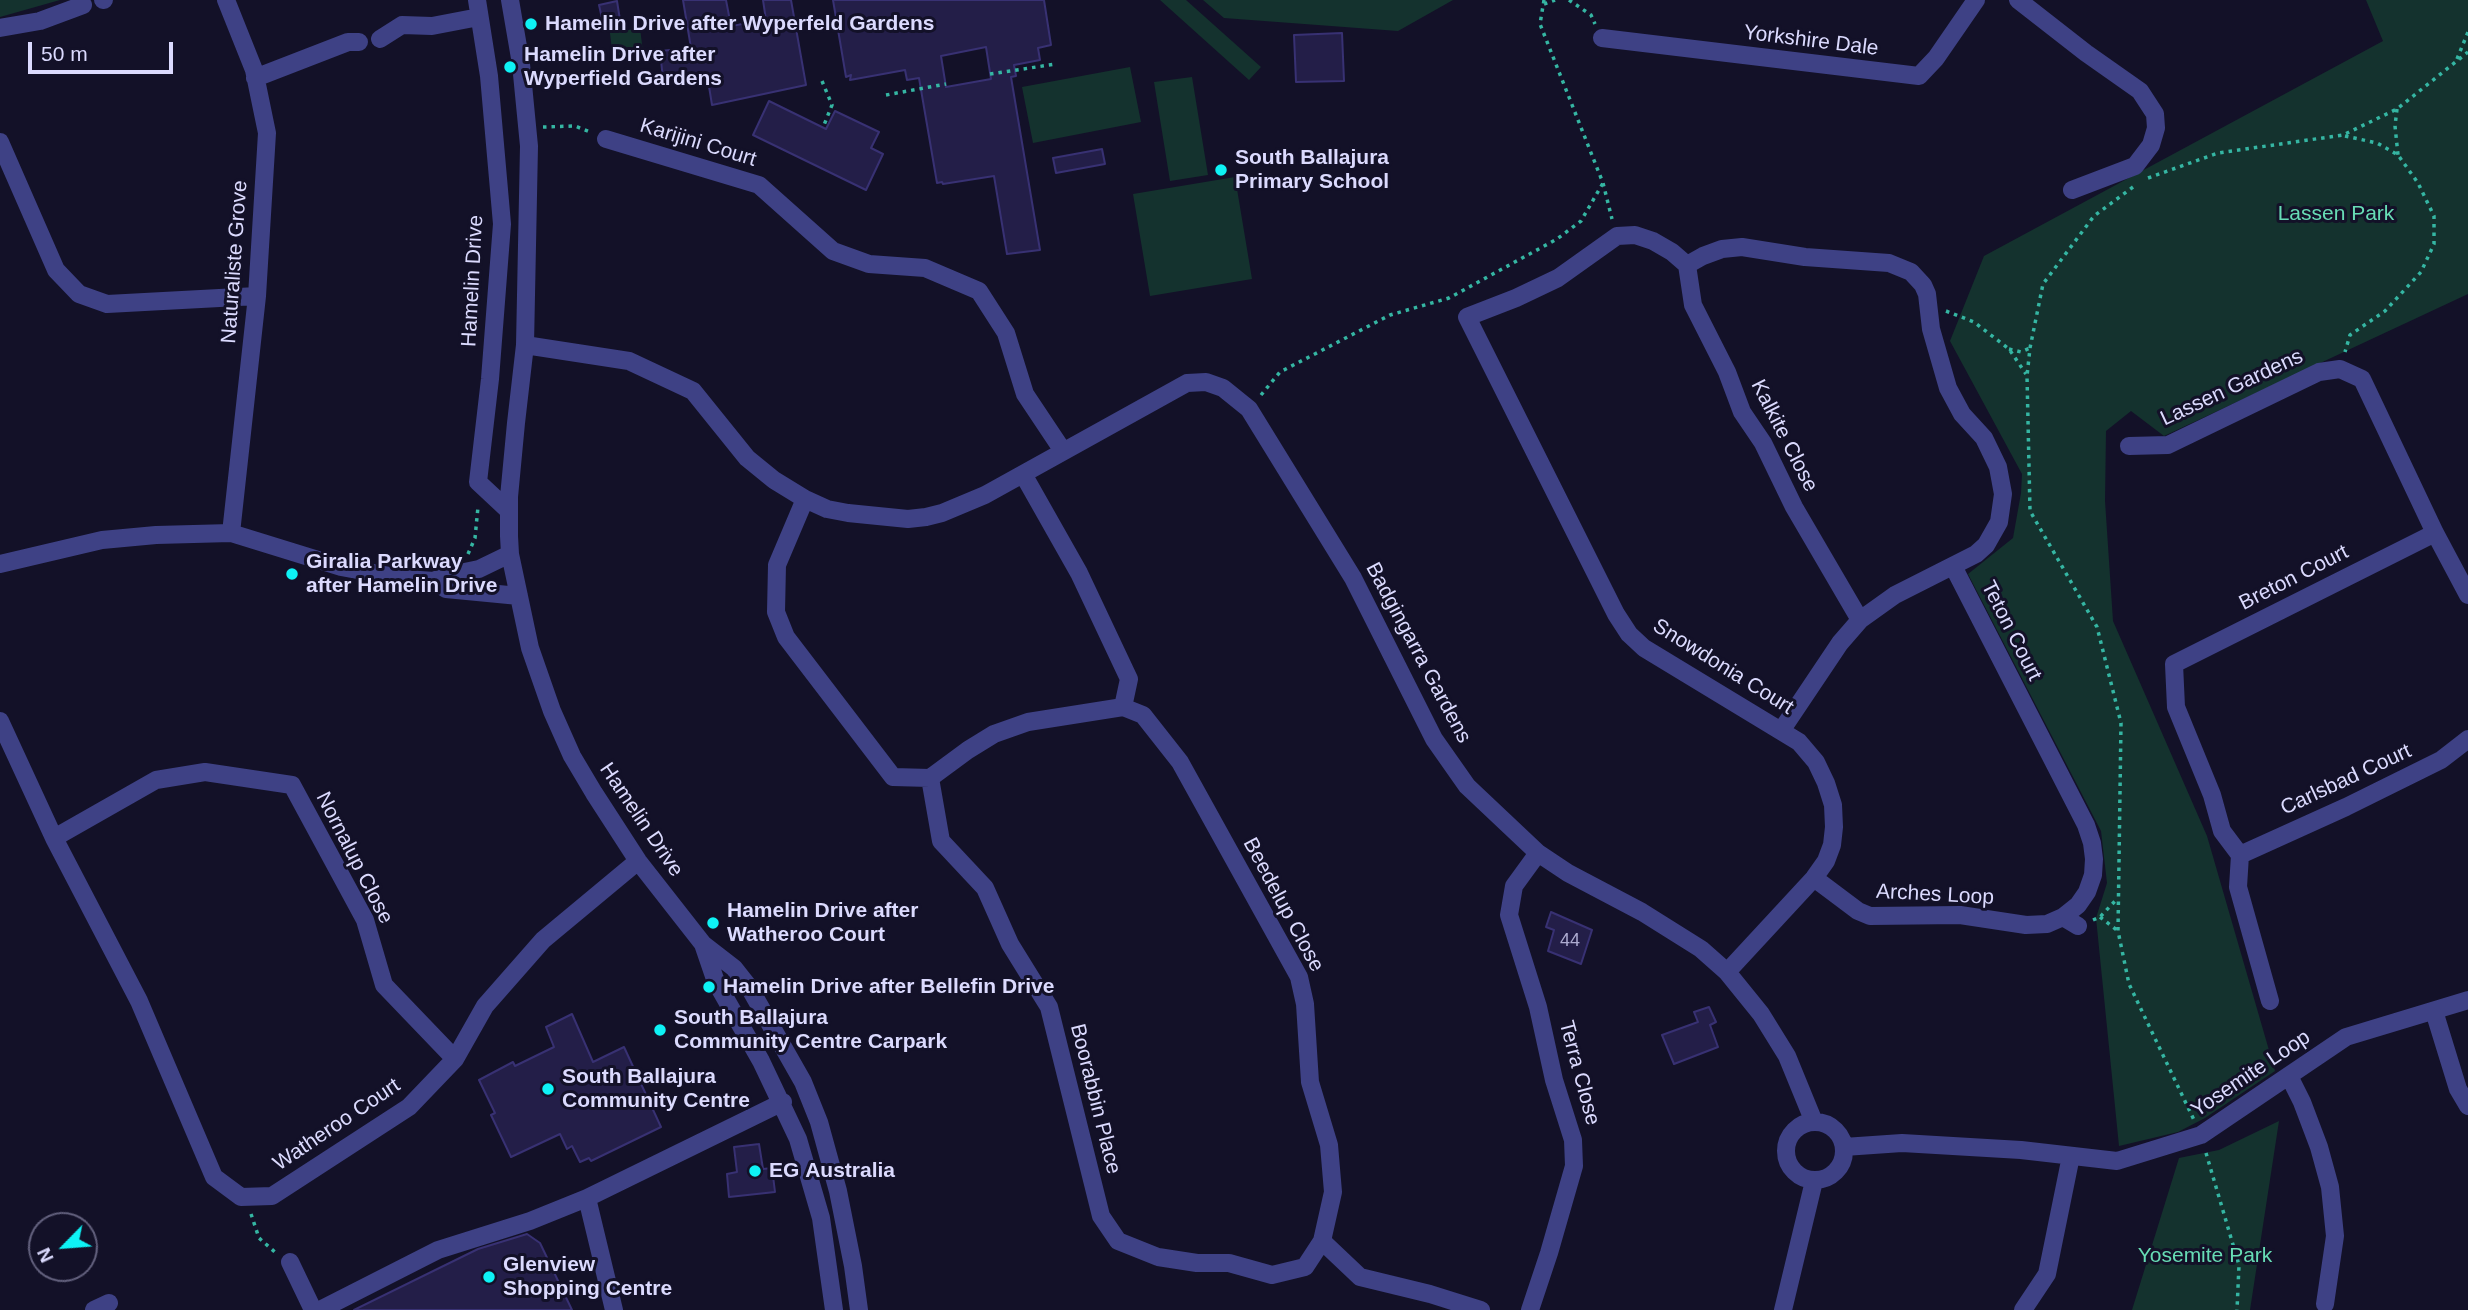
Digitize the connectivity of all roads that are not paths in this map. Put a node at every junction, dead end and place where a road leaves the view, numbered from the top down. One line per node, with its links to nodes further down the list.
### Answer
1 (226, 0): 11 (street, Naturaliste Grove)
2 (510, 0): 17 (street, Hamelin Drive)
3 (1976, 0): 8 (street, Yorkshire Dale)
4 (2018, 0): 14 (street)
5 (83, 5): 7 (street)
6 (478, 8): 9 (street); 22 (street, Hamelin Drive)
7 (0, 28)
8 (1602, 38)
9 (380, 39)
10 (359, 42): 11 (street)
11 (255, 78): 16 (street, Naturaliste Grove)
12 (606, 139): 19 (street, Karijini Court)
13 (0, 142): 16 (street)
14 (2072, 190)
15 (1687, 265): 27 (street); 31 (street, Kalkite Close); 34 (street, Snowdonia Court)
16 (257, 296): 23 (street, Naturaliste Grove)
17 (525, 345): 21 (street, Badgingarra Gardens); 22 (street, Hamelin Drive)
18 (2129, 446): 24 (street, Lassen Gardens)
19 (1063, 451): 20 (street, Badgingarra Gardens); 38 (street, Badgingarra Gardens)
20 (1023, 474): 21 (street, Badgingarra Gardens); 32 (street)
21 (805, 499): 36 (street)
22 (509, 511): 25 (street, Hamelin Drive)
23 (231, 533): 26 (street); 28 (street)
24 (2435, 533): 29 (street); 39 (street, Breton Court)
25 (510, 554): 28 (street); 30 (street, Hamelin Drive)
26 (0, 564)
27 (1952, 566): 31 (street); 42 (street, Teton Court)
28 (434, 581): 30 (street)
29 (2468, 595)
30 (519, 596): 40 (street, Hamelin Drive)
31 (1860, 620): 34 (street)
32 (1122, 707): 36 (street); 57 (street, Beedelup Close)
33 (0, 721): 37 (street)
34 (1781, 731): 41 (street, Snowdonia Court)
35 (2468, 739): 39 (street, Carlsbad Court)
36 (930, 778): 59 (street, Boorabbin Place)
37 (54, 838): 48 (street, Nornalup Close); 48 (street, Watheroo Court)
38 (1538, 853): 44 (street, Badgingarra Gardens); 67 (street, Terra Close)
39 (2240, 855): 46 (street)
40 (638, 861): 43 (street, Hamelin Drive); 48 (street, Watheroo Court)
41 (1814, 878): 42 (street, Arches Loop); 44 (street, Snowdonia Court)
42 (2070, 922)
43 (703, 943): 50 (street, Hamelin Drive); 65 (street, Hamelin Drive)
44 (1727, 972): 52 (street, Badgingarra Gardens)
45 (2468, 1000): 47 (street, Yosemite Loop)
46 (2270, 1001)
47 (2434, 1011): 49 (street, Yosemite Loop); 51 (street)
48 (455, 1059)
49 (2289, 1076): 54 (street, Yosemite Loop); 60 (street)
50 (782, 1102): 56 (street); 64 (street, Hamelin Drive)
51 (2468, 1106)
52 (1814, 1122): 53 (street); 55 (street)
53 (1844, 1147): 54 (street, Yosemite Loop); 55 (street)
54 (2071, 1156): 69 (street)
55 (1814, 1181): 68 (street)
56 (587, 1198): 62 (street); 63 (street)
57 (1322, 1241): 59 (street, Beedelup Close); 66 (street)
58 (289, 1262): 61 (street)
59 (1229, 1263)
60 (2325, 1304)
61 (313, 1310)
62 (320, 1310)
63 (614, 1310)
64 (834, 1310)
65 (859, 1310)
66 (1481, 1310)
67 (1530, 1310)
68 (1783, 1310)
69 (2023, 1310)

